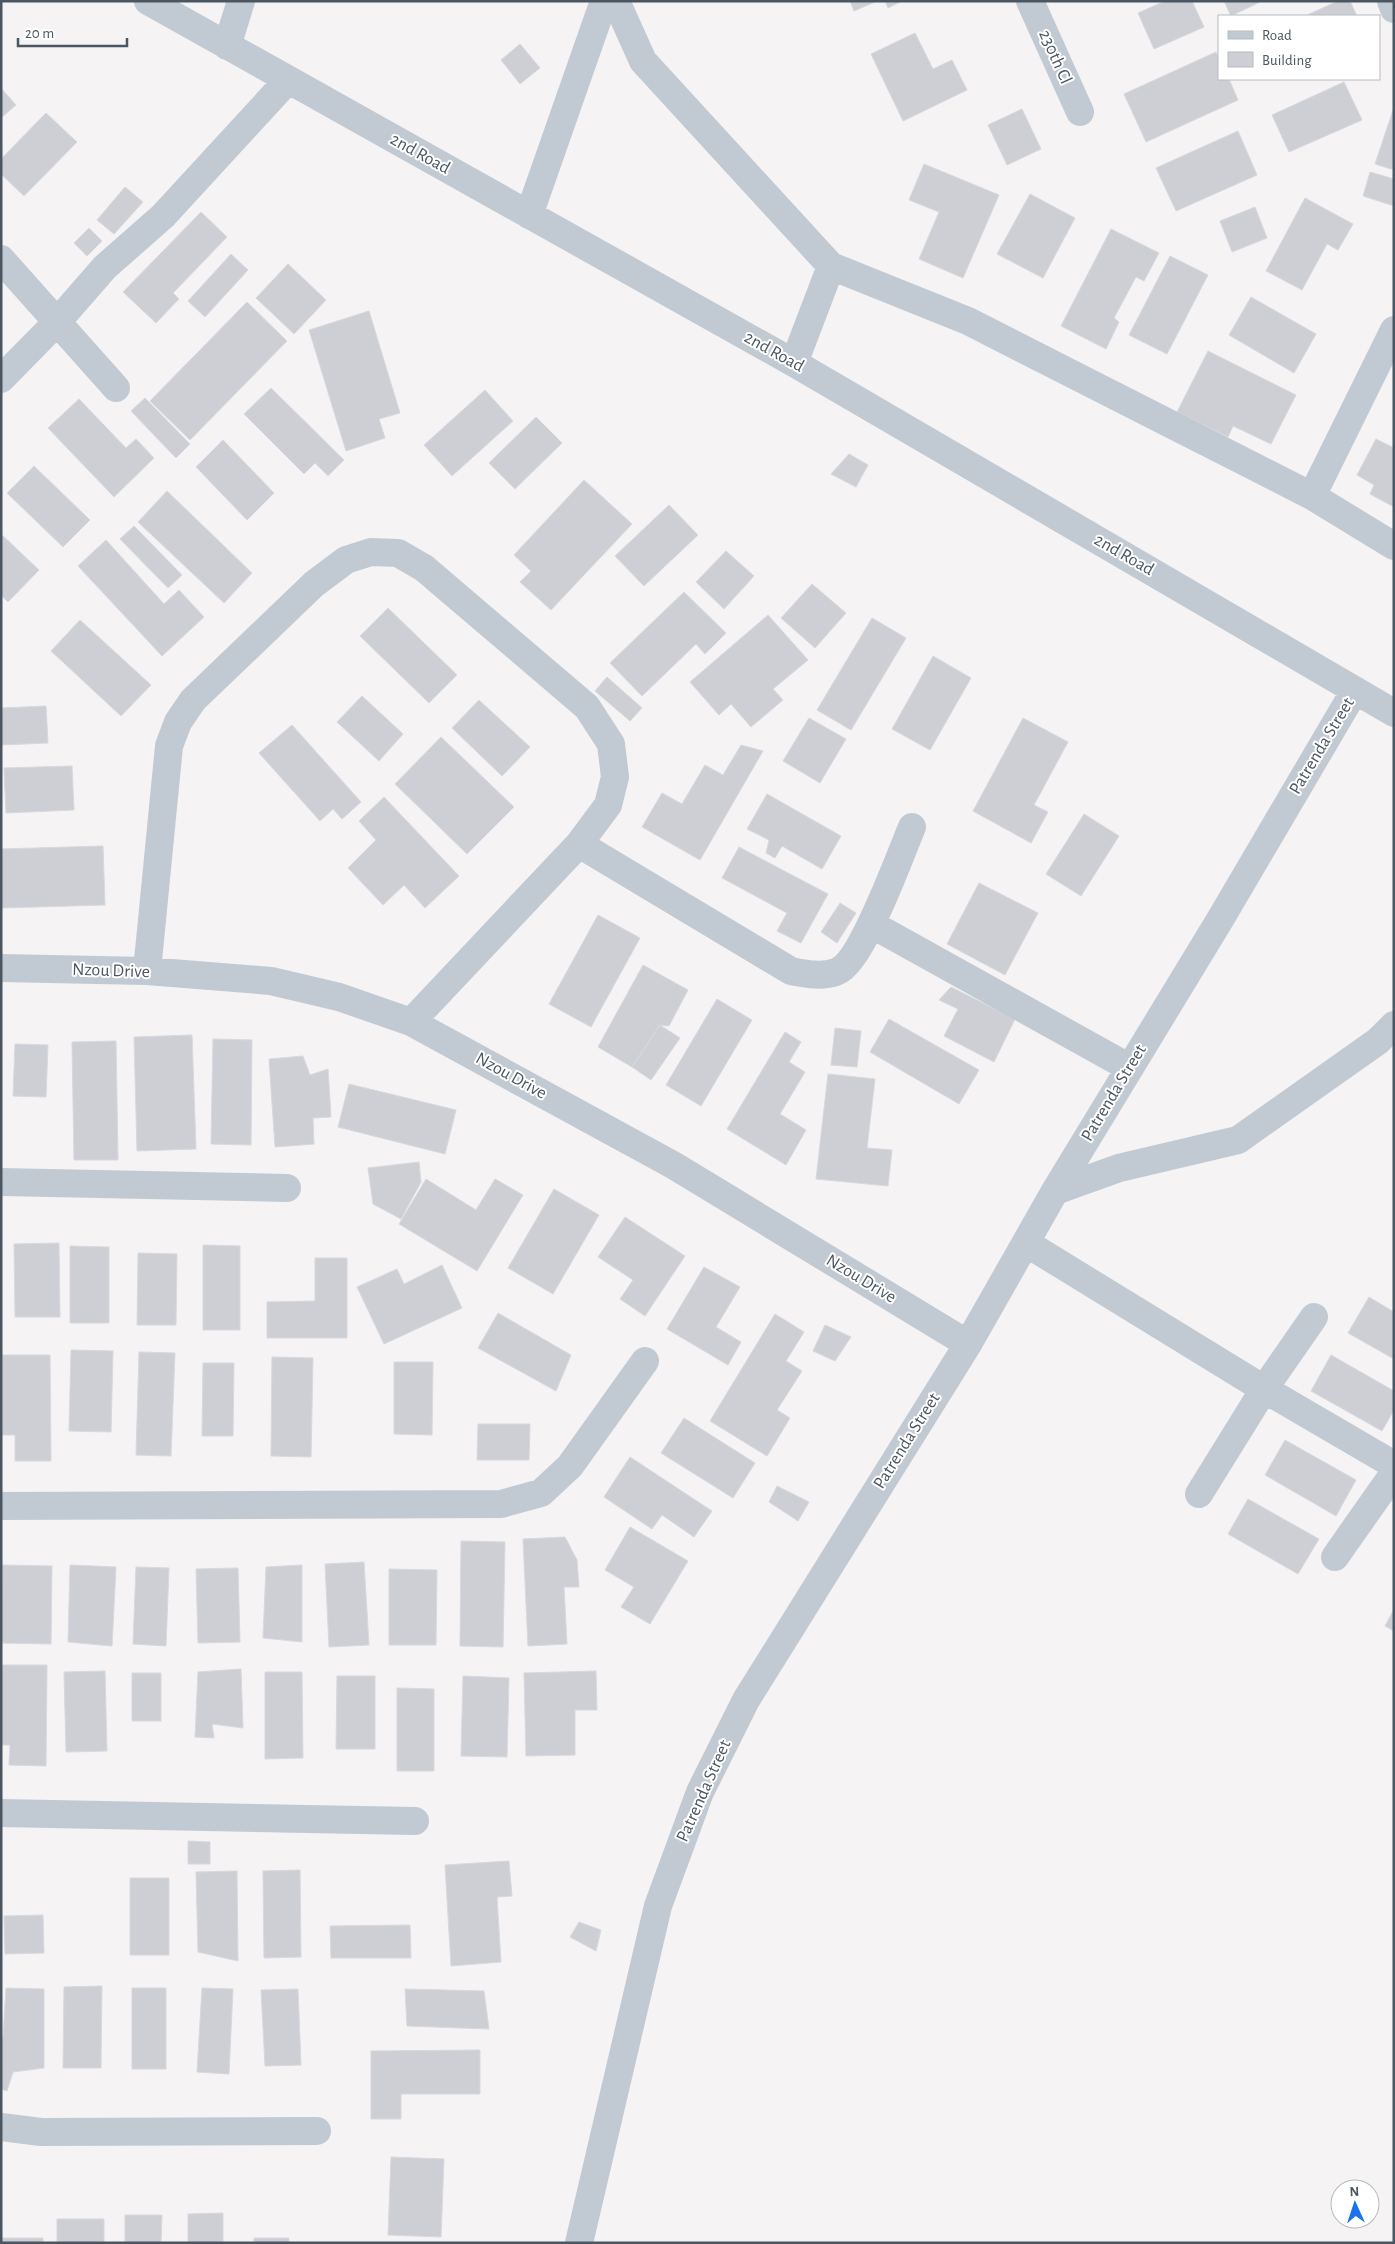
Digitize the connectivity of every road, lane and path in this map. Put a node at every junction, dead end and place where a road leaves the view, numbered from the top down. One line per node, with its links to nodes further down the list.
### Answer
1 (148, 1): 8 (street, 2nd Road)
2 (241, 1): 8 (street)
3 (604, 1): 11 (street)
4 (616, 1): 13 (street)
5 (1030, 1): 10 (street, 230th Cl)
6 (1391, 1): 7 (street)
7 (1394, 9)
8 (227, 46): 9 (street, 2nd Road)
9 (288, 80): 11 (street, 2nd Road); 14 (street)
10 (1080, 112)
11 (529, 214): 16 (street, 2nd Road)
12 (1, 259): 14 (street)
13 (832, 266): 16 (street); 19 (street)
14 (57, 322): 17 (street); 18 (street)
15 (1394, 330): 19 (street)
16 (794, 363): 21 (street, 2nd Road)
17 (1, 379)
18 (116, 388)
19 (1312, 496): 20 (street)
20 (1394, 546)
21 (1355, 690): 22 (street, 2nd Road); 30 (street, Patrenda Street)
22 (1394, 713)
23 (912, 827): 25 (street)
24 (579, 844): 25 (street); 27 (street); 28 (street)
25 (871, 924): 30 (street)
26 (1, 968): 27 (street, Nzou Drive)
27 (147, 971): 28 (street, Nzou Drive)
28 (411, 1022): 36 (street, Nzou Drive)
29 (1394, 1025): 33 (street)
30 (1130, 1068): 33 (street, Patrenda Street)
31 (1, 1182): 32 (street)
32 (287, 1188)
33 (1055, 1191): 34 (street, Patrenda Street)
34 (1026, 1242): 36 (street, Patrenda Street); 38 (street)
35 (1314, 1317): 38 (street)
36 (968, 1344): 48 (street, Patrenda Street)
37 (645, 1361): 42 (street)
38 (1264, 1389): 39 (street); 41 (street)
39 (1394, 1465)
40 (1394, 1473): 43 (street)
41 (1199, 1494)
42 (1, 1506)
43 (1335, 1557)
44 (1, 1813): 45 (street)
45 (415, 1821)
46 (1, 2127): 47 (street)
47 (317, 2131)
48 (578, 2243)

